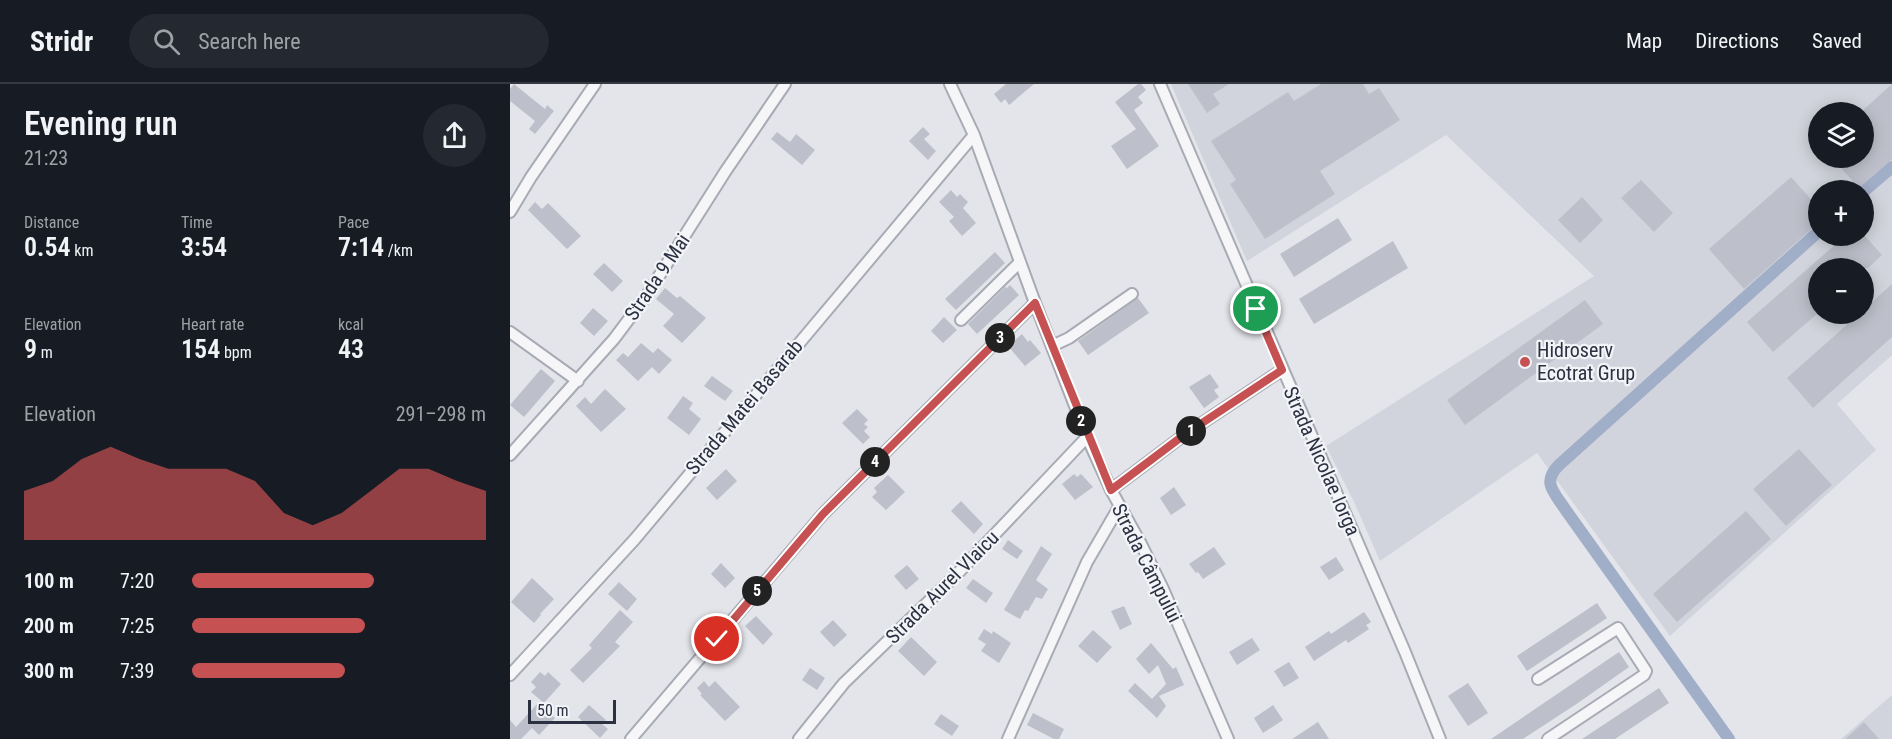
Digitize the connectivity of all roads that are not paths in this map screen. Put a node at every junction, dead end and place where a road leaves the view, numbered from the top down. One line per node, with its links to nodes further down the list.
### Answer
1 (595, 84): 6 (street)
2 (786, 84): 14 (street, Strada 9 Mai)
3 (950, 84): 5 (street, Strada Câmpului)
4 (1160, 84): 13 (street, Strada Nicolae Iorga)
5 (974, 135): 7 (street, Strada Câmpului); 19 (street, Strada Matei Basarab)
6 (510, 212)
7 (1020, 262): 9 (street, Strada Câmpului); 10 (street)
8 (1132, 294): 12 (street)
9 (1035, 303): 12 (street, Strada Câmpului); 21 (street)
10 (960, 320)
11 (510, 332): 14 (street)
12 (1052, 346): 15 (street, Strada Câmpului)
13 (1282, 370): 17 (street); 25 (street, Strada Nicolae Iorga)
14 (578, 381): 16 (street, Strada 9 Mai)
15 (1088, 437): 17 (street, Strada Câmpului); 22 (street, Strada Aurel Vlaicu)
16 (510, 455)
17 (1111, 490): 18 (street, Strada Câmpului)
18 (1119, 507): 23 (street); 24 (street, Strada Câmpului)
19 (510, 675)
20 (1538, 679): 26 (street)
21 (631, 739)
22 (799, 739)
23 (1008, 739)
24 (1228, 739)
25 (1440, 739)
26 (1548, 739)

